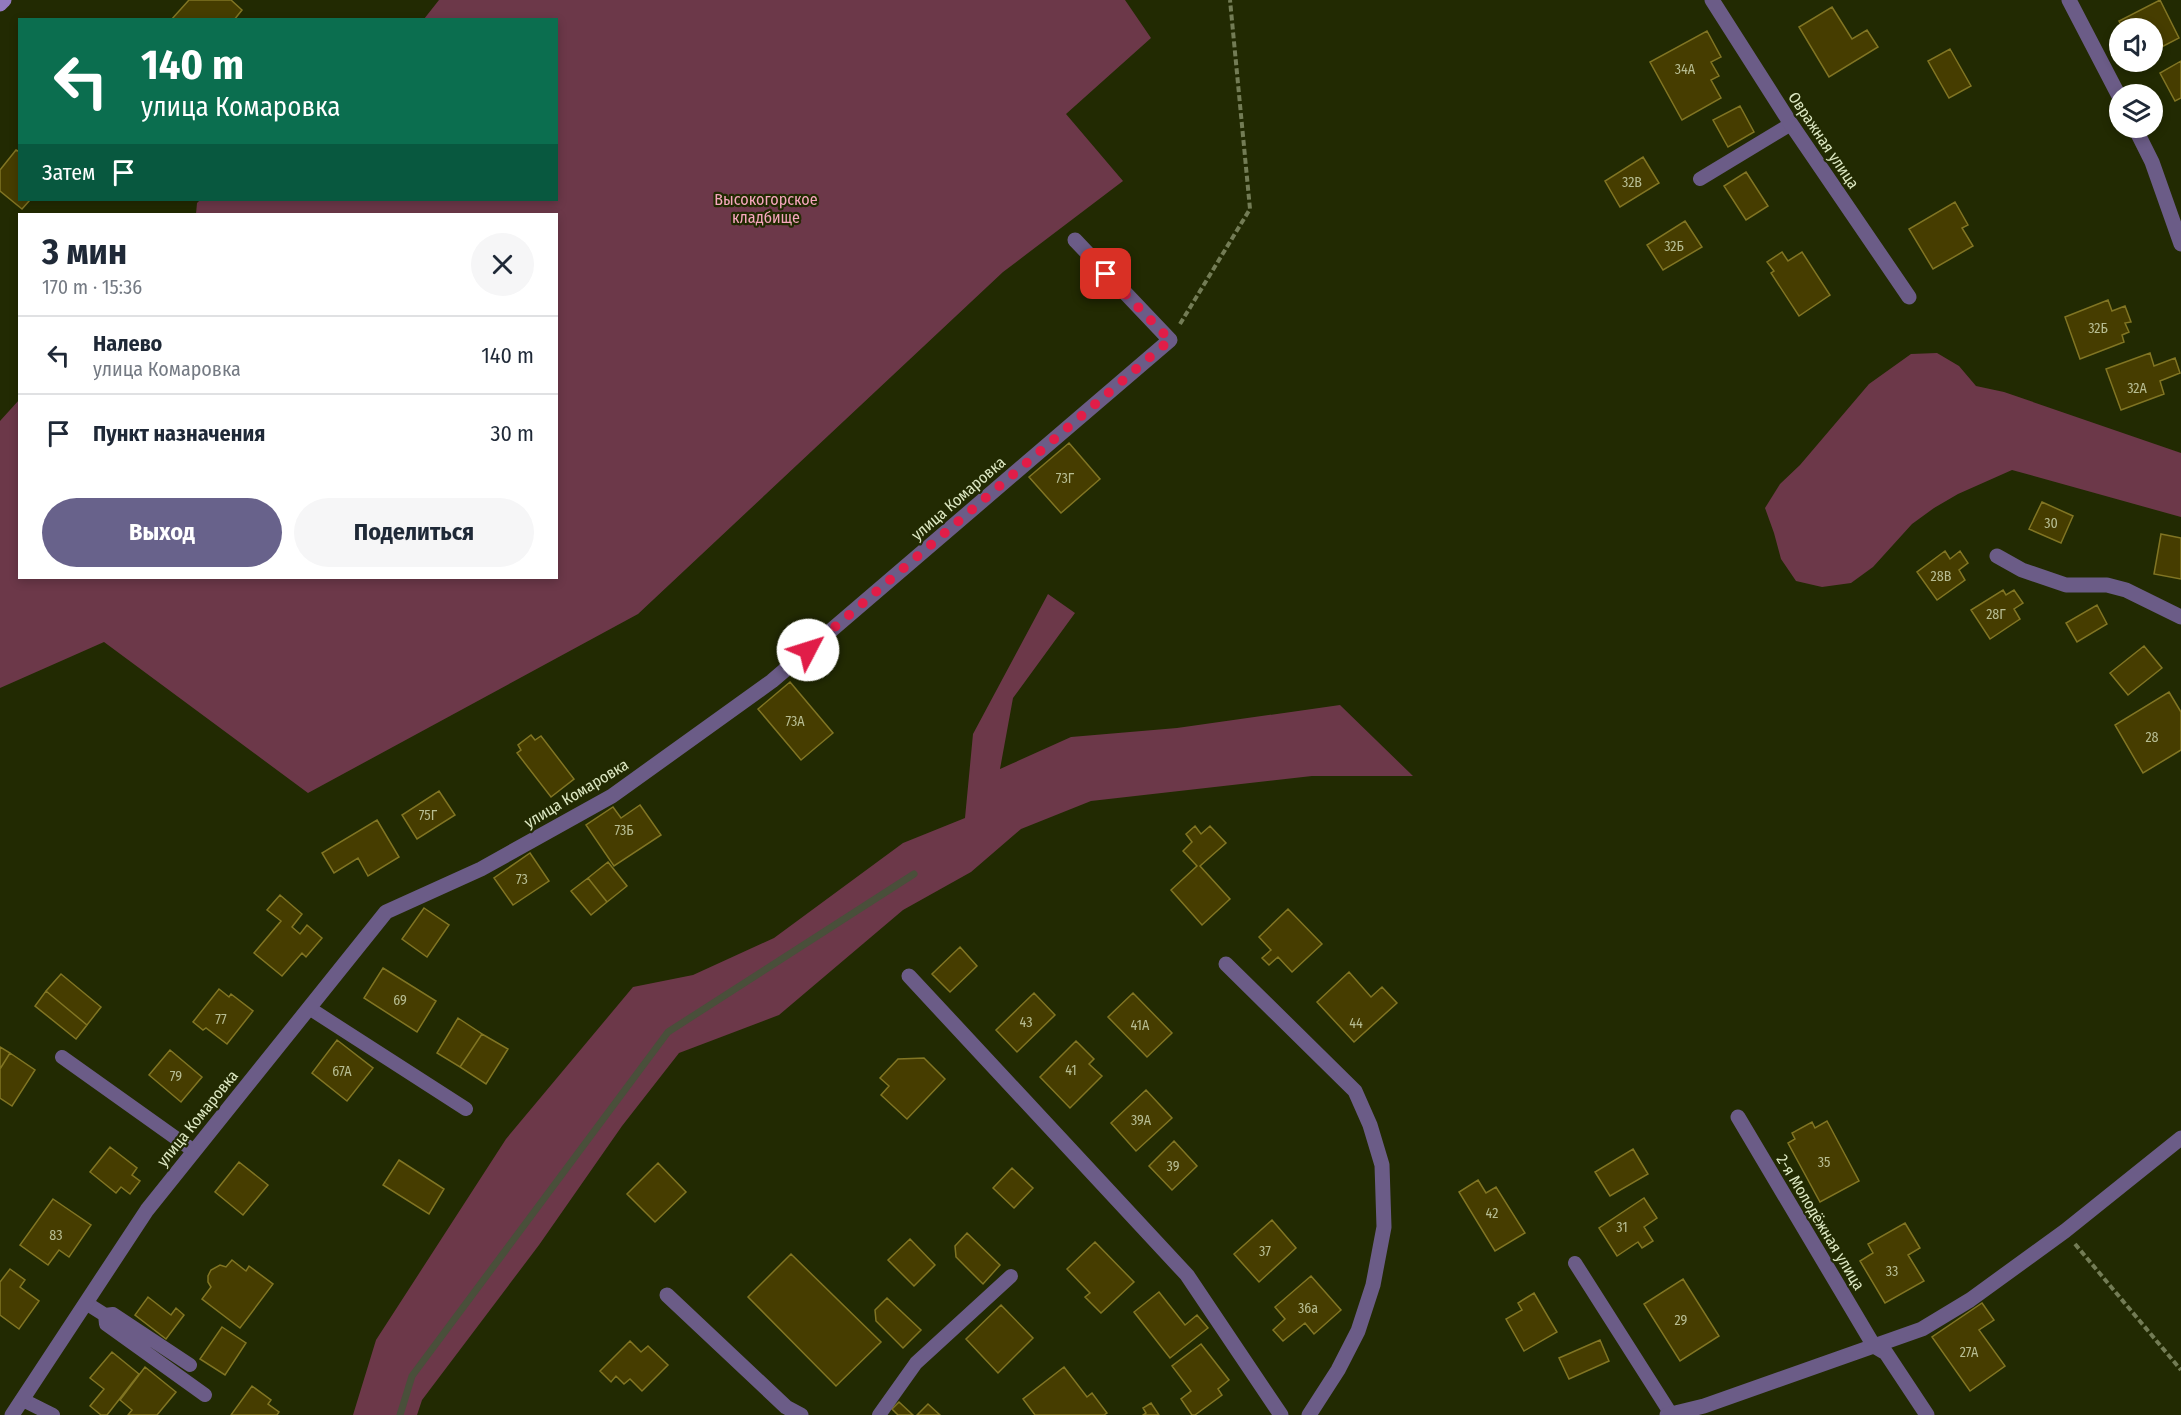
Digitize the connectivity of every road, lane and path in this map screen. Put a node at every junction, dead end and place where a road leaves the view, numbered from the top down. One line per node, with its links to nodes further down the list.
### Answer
1 (4, 0): 5 (street)
2 (1230, 0): 13 (path)
3 (1712, 0): 7 (street, Овражная улица)
4 (2069, 0): 6 (street)
5 (0, 4)
6 (2112, 84)
7 (1791, 123): 9 (lane); 12 (street, Овражная улица)
8 (2139, 138): 11 (street)
9 (1700, 179)
10 (1075, 240): 13 (street)
11 (2181, 243)
12 (1909, 297)
13 (1170, 340): 18 (street, улица Комаровка)
14 (1997, 556): 15 (street)
15 (2181, 617)
16 (1226, 964): 42 (street)
17 (909, 976): 41 (street)
18 (309, 1008): 20 (lane); 23 (street, улица Комаровка)
19 (62, 1057): 23 (lane)
20 (466, 1109)
21 (1738, 1117): 30 (street, 2-я Молодёжная улица)
22 (2181, 1138): 24 (street)
23 (194, 1151): 28 (street, улица Комаровка)
24 (2065, 1231): 30 (street); 32 (path)
25 (1575, 1263): 36 (lane)
26 (1011, 1276): 40 (lane)
27 (668, 1295): 39 (street)
28 (86, 1303): 29 (lane); 34 (street, улица Комаровка)
29 (105, 1315): 31 (lane); 33 (lane)
30 (1874, 1346): 35 (street); 43 (street, 2-я Молодёжная улица)
31 (190, 1365)
32 (2181, 1370)
33 (205, 1395)
34 (23, 1400): 37 (street, улица Комаровка); 38 (lane)
35 (1708, 1410): 36 (street)
36 (1669, 1414)
37 (12, 1415)
38 (53, 1415)
39 (801, 1415)
40 (879, 1415)
41 (1281, 1415)
42 (1309, 1415)
43 (1927, 1415)

